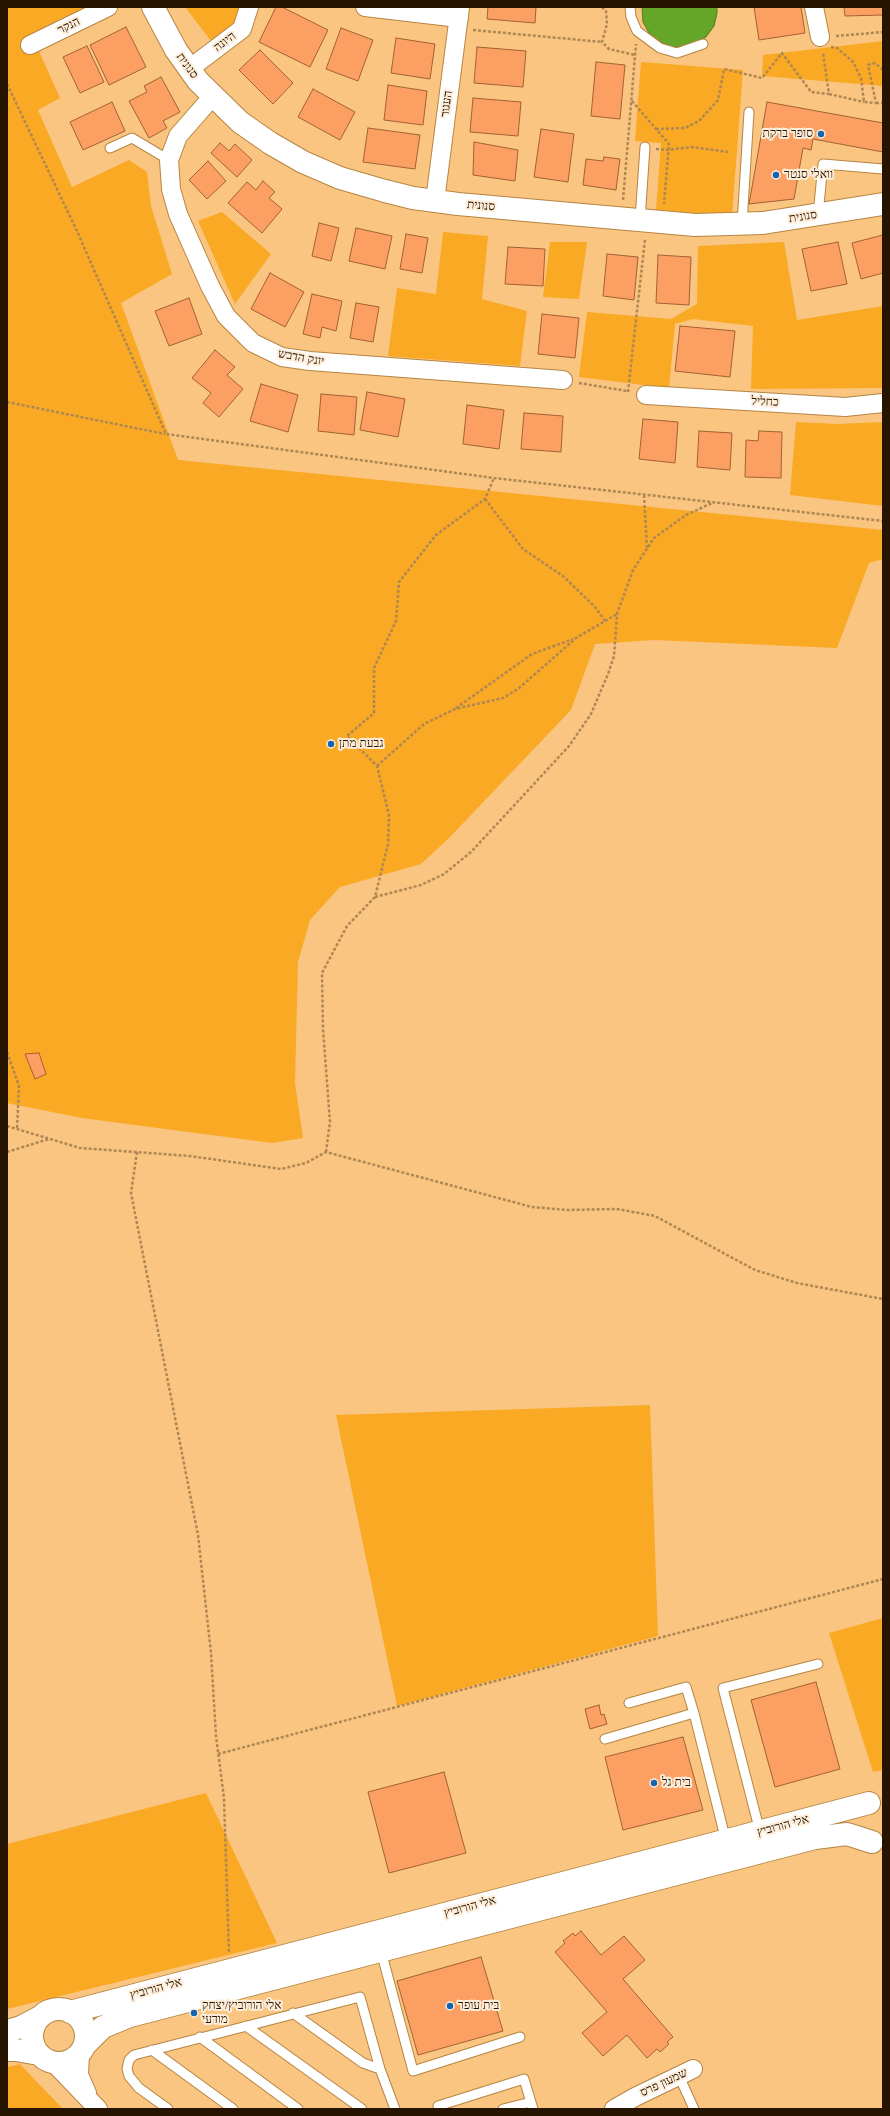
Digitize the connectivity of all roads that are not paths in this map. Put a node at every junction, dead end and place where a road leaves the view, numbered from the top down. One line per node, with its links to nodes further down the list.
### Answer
1 (108, 7): 10 (street, הנקר)
2 (153, 7): 11 (street, סנונית)
3 (249, 7): 11 (street, היונה)
4 (365, 7): 7 (street)
5 (630, 7): 9 (lane)
6 (814, 7): 8 (street)
7 (459, 18): 18 (street, העגור)
8 (821, 41)
9 (703, 44)
10 (30, 45)
11 (189, 69): 12 (street, סנונית)
12 (213, 96): 16 (street, יונק הדבש); 18 (street, סנונית)
13 (749, 112): 21 (lane)
14 (645, 147): 22 (lane)
15 (110, 148): 16 (lane)
16 (169, 160): 23 (street, יונק הדבש)
17 (883, 169): 20 (lane)
18 (435, 201): 22 (street, סנונית)
19 (883, 204): 20 (street, סנונית)
20 (818, 215): 21 (street, סנונית)
21 (742, 224): 22 (street, סנונית)
22 (636, 226)
23 (563, 380)
24 (646, 395): 25 (street, כחליל)
25 (883, 404)
26 (818, 1664): 31 (lane)
27 (629, 1703): 28 (lane)
28 (694, 1713): 29 (lane); 32 (lane)
29 (605, 1739)
30 (876, 1800): 31 (street, אלי הורוביץ); 33 (street)
31 (760, 1832): 32 (street, אלי הורוביץ)
32 (726, 1840): 35 (street, אלי הורוביץ)
33 (878, 1845): 34 (street, אלי הורוביץ)
34 (381, 1951): 41 (lane); 42 (street, אלי הורוביץ)
35 (70, 2012): 37 (street); 42 (street)
36 (293, 2014): 38 (lane); 46 (lane); 46 (lane)
37 (40, 2017): 39 (street); 45 (street)
38 (246, 2026): 40 (lane); 53 (lane)
39 (7, 2030)
40 (200, 2037): 44 (lane); 52 (lane)
41 (520, 2037)
42 (82, 2049): 45 (street); 48 (street)
43 (7, 2050): 45 (street)
44 (152, 2050): 50 (lane); 51 (lane)
45 (46, 2058): 48 (street)
46 (380, 2069): 54 (lane)
47 (686, 2073): 57 (street, שמעון פרס); 58 (lane)
48 (94, 2104)
49 (532, 2106): 55 (lane); 56 (lane)
50 (168, 2109)
51 (233, 2109)
52 (298, 2109)
53 (362, 2109)
54 (395, 2109)
55 (440, 2109)
56 (503, 2109)
57 (614, 2109)
58 (694, 2109)

